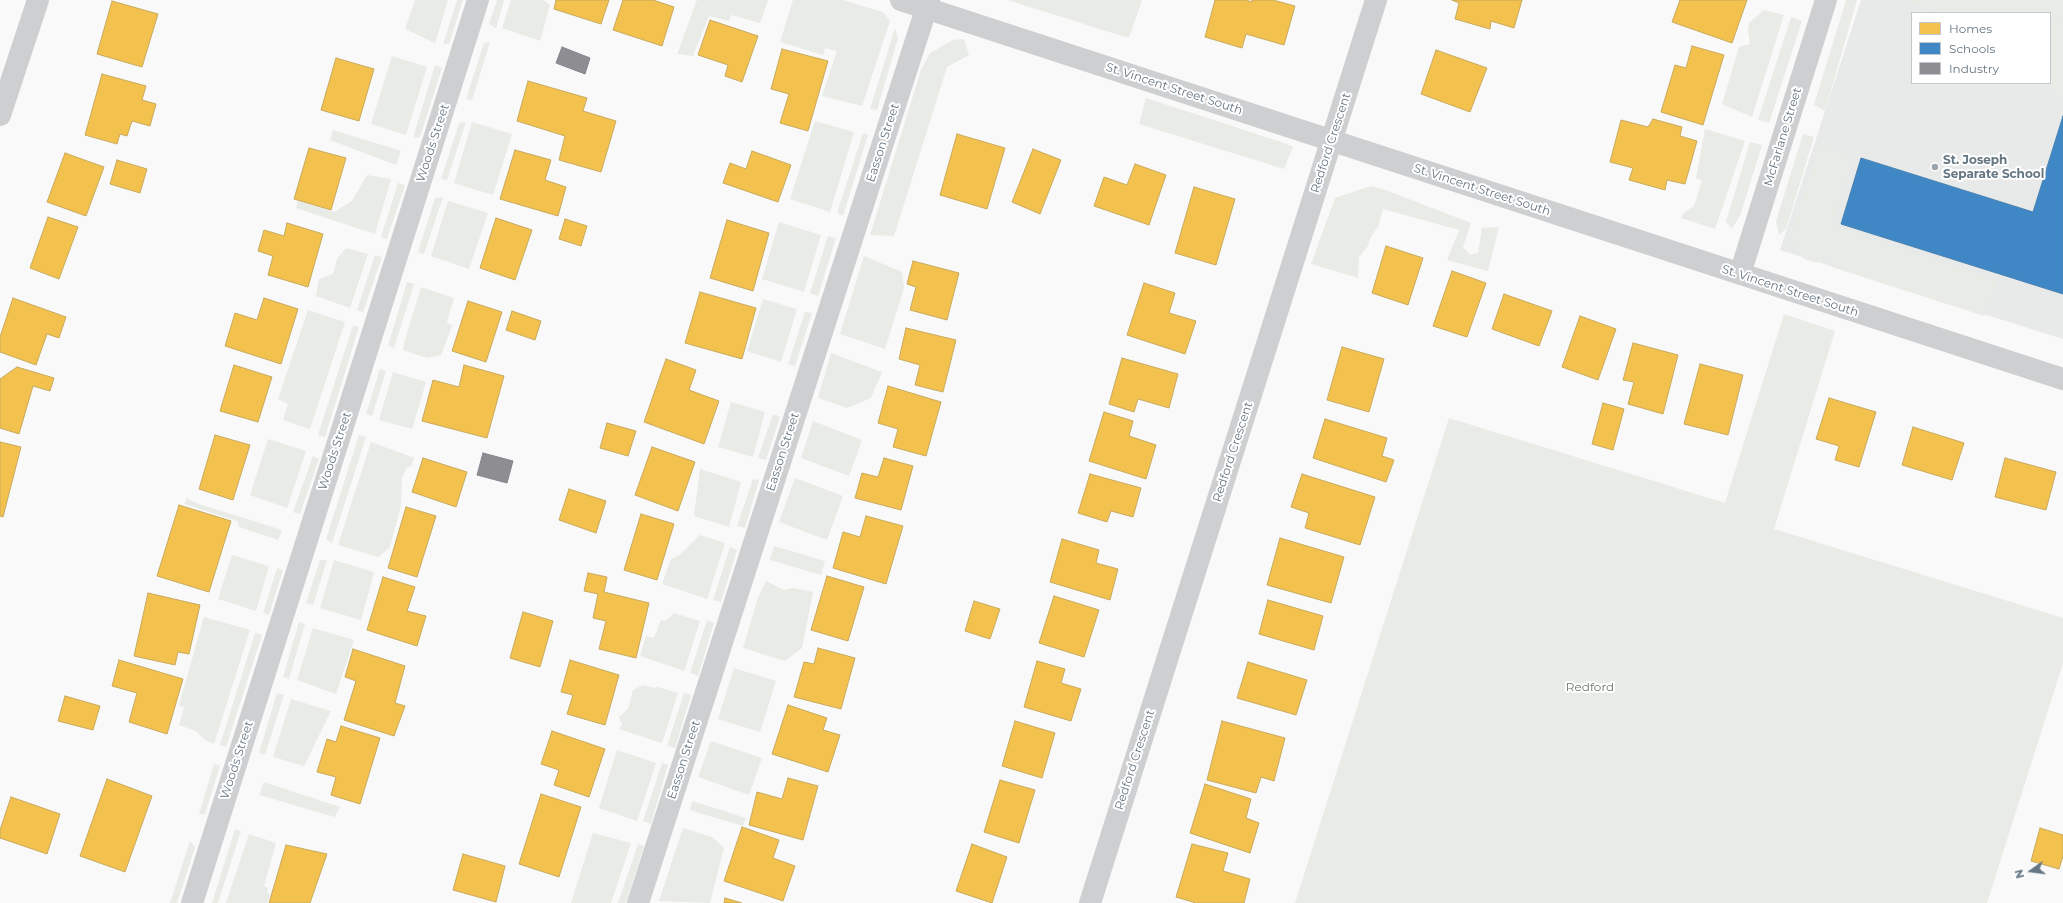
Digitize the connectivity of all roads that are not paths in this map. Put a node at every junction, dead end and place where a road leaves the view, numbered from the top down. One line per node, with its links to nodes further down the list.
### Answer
1 (38, 0): 7 (street)
2 (478, 0): 11 (street, Woods Street)
3 (901, 0): 6 (street, St. Vincent Street South)
4 (1376, 0): 8 (street, Redford Crescent)
5 (1826, 0): 9 (street, McFarlane Street)
6 (928, 4): 8 (street, St. Vincent Street South); 12 (street, Easson Street)
7 (0, 115)
8 (1332, 141): 9 (street, St. Vincent Street South); 13 (street, Redford Crescent)
9 (1740, 274): 10 (street, St. Vincent Street South)
10 (2063, 379)
11 (192, 903)
12 (638, 903)
13 (1090, 903)

